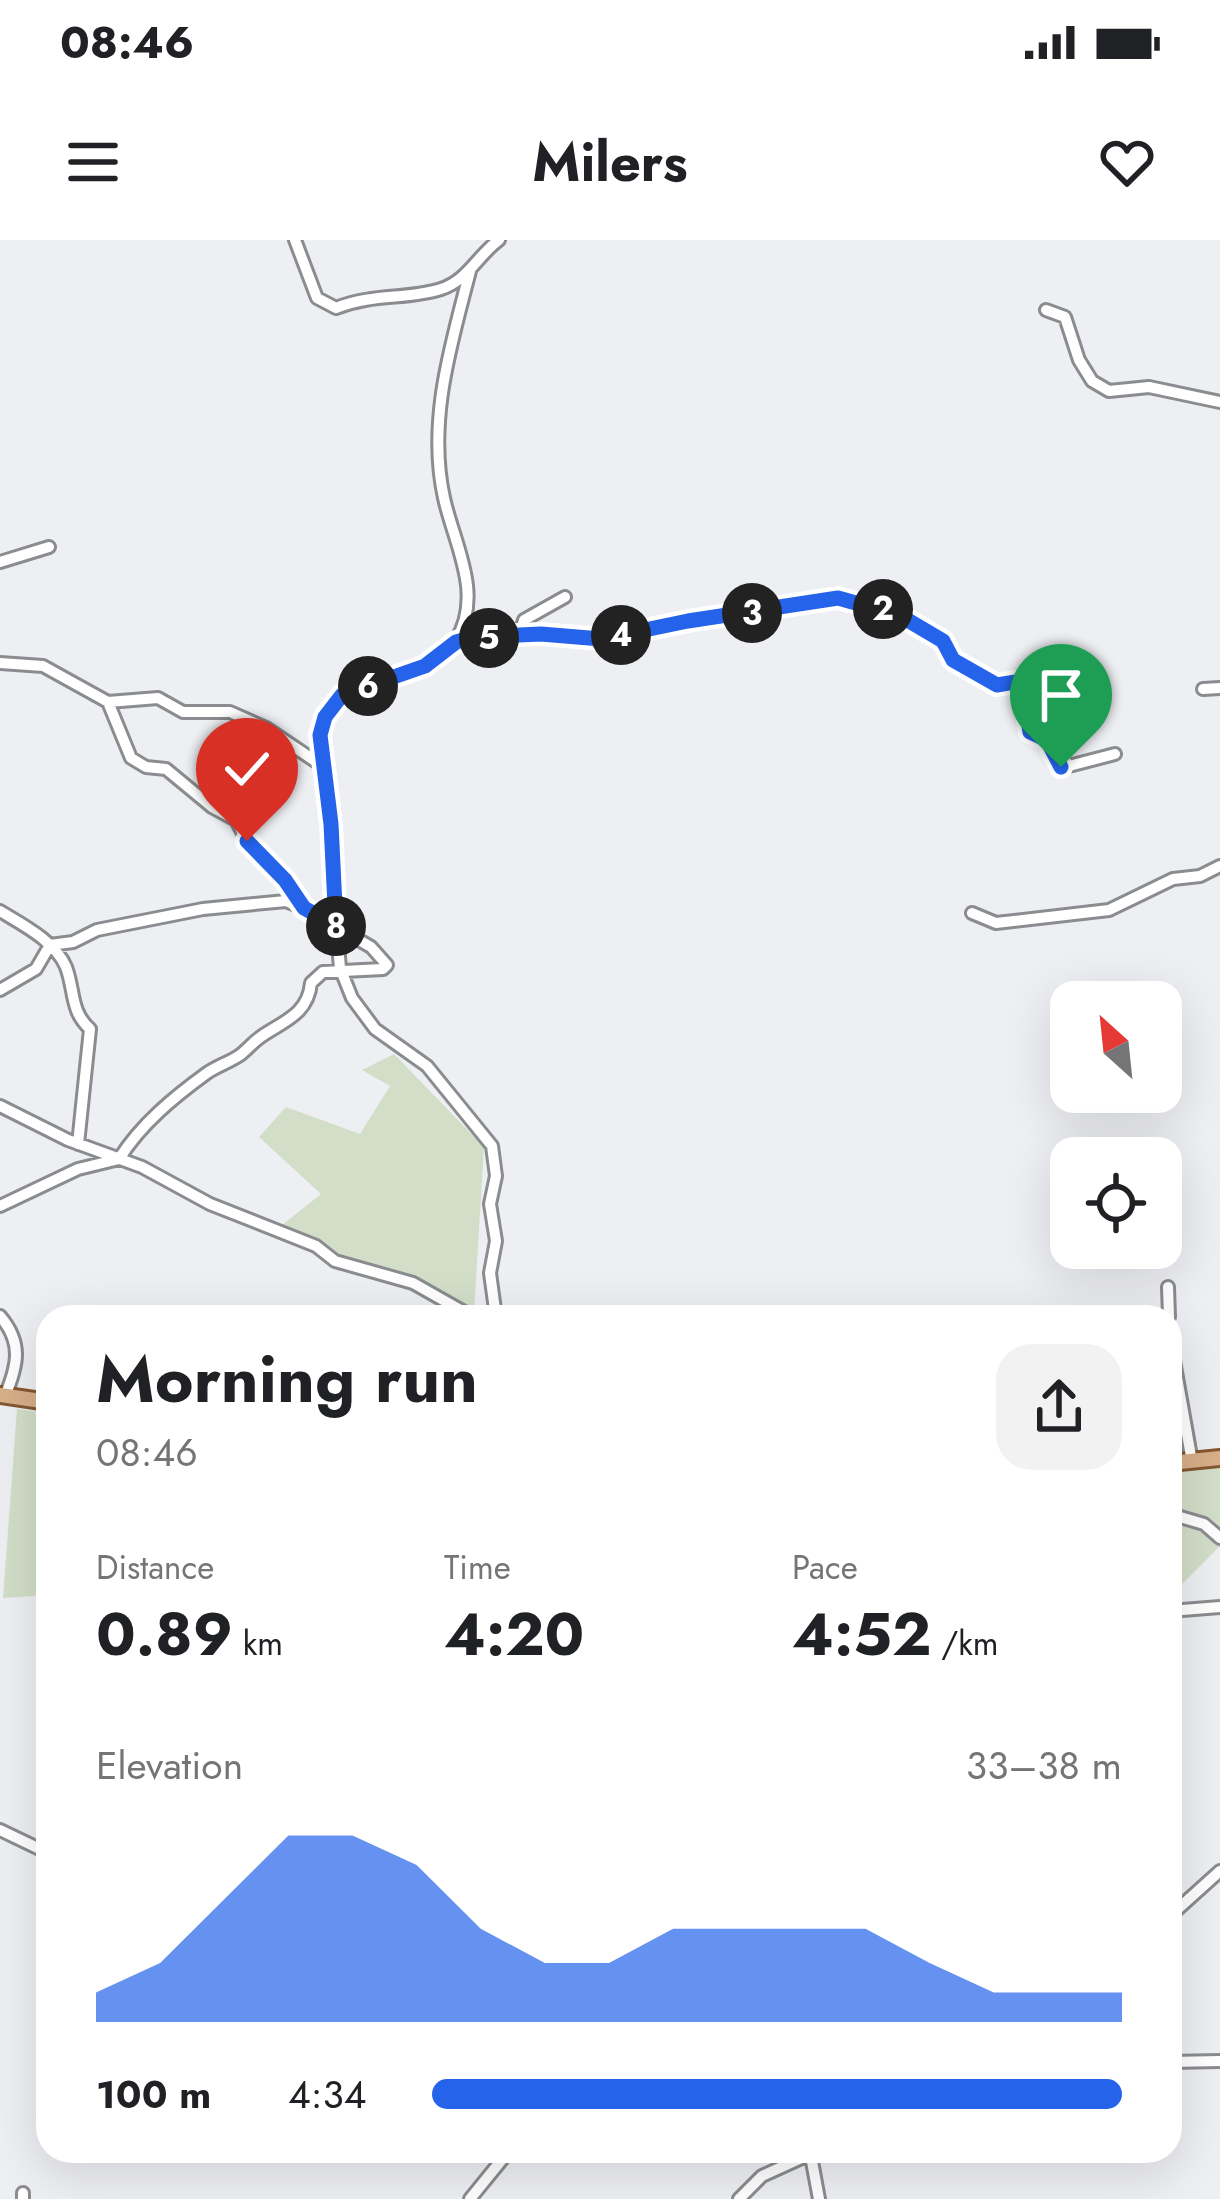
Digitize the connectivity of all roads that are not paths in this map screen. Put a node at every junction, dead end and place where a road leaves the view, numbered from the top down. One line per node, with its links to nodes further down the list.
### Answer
1 (296, 240): 3 (street)
2 (499, 240): 3 (street)
3 (470, 271): 10 (street)
4 (1046, 310): 5 (street)
5 (1220, 402)
6 (49, 547): 7 (street)
7 (0, 562)
8 (566, 597): 9 (street)
9 (519, 638): 10 (street); 15 (street)
10 (456, 642): 16 (street)
11 (0, 663): 14 (street)
12 (1220, 688): 13 (street)
13 (1203, 689)
14 (107, 702): 16 (street); 18 (street)
15 (1114, 754)
16 (324, 766): 21 (street)
17 (1220, 866): 20 (street)
18 (304, 908): 21 (street); 22 (street)
19 (0, 911): 22 (street)
20 (972, 913)
21 (336, 926): 23 (street); 23 (street)
22 (50, 945): 24 (street); 26 (street)
23 (340, 968): 27 (street); 31 (street)
24 (0, 990)
25 (0, 1106): 26 (street)
26 (78, 1144): 27 (street)
27 (119, 1159): 28 (street); 30 (street)
28 (0, 1206)
29 (1168, 1287): 32 (street)
30 (452, 1305)
31 (494, 1305)
32 (1169, 1305)
33 (0, 1316): 34 (street)
34 (3, 1396): 35 (main road)
35 (36, 1400)
36 (1182, 1406): 39 (street)
37 (1220, 1458): 39 (main road)
38 (1182, 1462): 39 (main road)
39 (1192, 1462)
40 (1182, 1518): 41 (street)
41 (1220, 1538)
42 (1220, 1607): 43 (street)
43 (1182, 1610)
44 (0, 1830): 45 (street)
45 (36, 1847)
46 (1220, 1871): 47 (street)
47 (1182, 1905)
48 (1220, 2061): 49 (street)
49 (1182, 2062)
50 (793, 2163): 54 (street)
51 (815, 2163): 55 (street)
52 (496, 2165): 53 (street)
53 (470, 2199)
54 (739, 2199)
55 (819, 2199)

